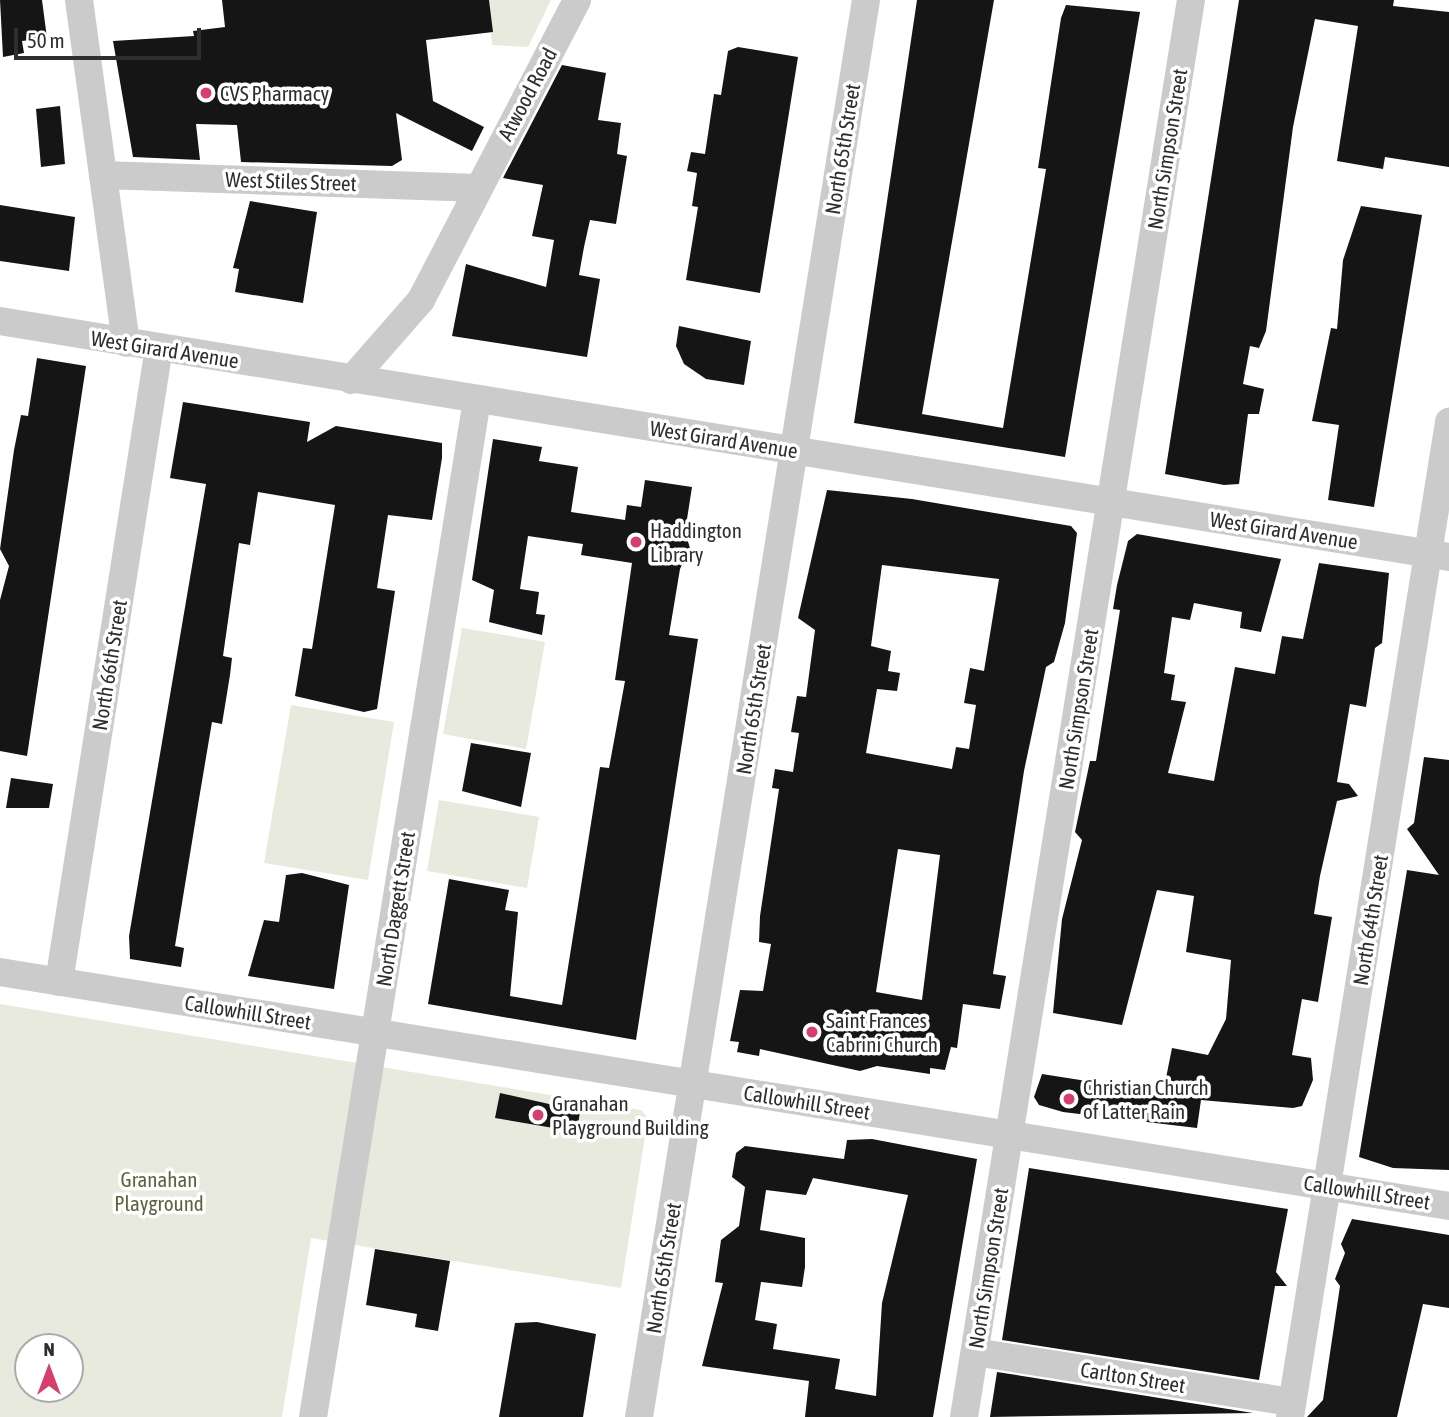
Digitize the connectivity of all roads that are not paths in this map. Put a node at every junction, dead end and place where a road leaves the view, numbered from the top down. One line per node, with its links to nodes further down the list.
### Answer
1 (79, 0): 5 (street)
2 (577, 0): 6 (street, Atwood Road)
3 (866, 0): 13 (street, North 65th Street)
4 (1191, 0): 14 (street, North Simpson Street)
5 (103, 175): 6 (street, West Stiles Street); 8 (street)
6 (478, 188): 10 (street)
7 (0, 321): 8 (street, West Girard Avenue)
8 (126, 343): 9 (street, West Girard Avenue)
9 (159, 348): 10 (street, West Girard Avenue); 17 (street, North 66th Street)
10 (351, 380): 11 (street, West Girard Avenue)
11 (477, 400): 13 (street, West Girard Avenue); 18 (street, North Daggett Street)
12 (1449, 422): 15 (street, North 64th Street)
13 (794, 450): 14 (street, West Girard Avenue); 19 (street, North 65th Street)
14 (1111, 502): 15 (street, West Girard Avenue); 20 (street, North Simpson Street)
15 (1439, 555): 21 (street, North 64th Street)
16 (0, 972): 17 (street, Callowhill Street)
17 (59, 982): 18 (street, Callowhill Street)
18 (375, 1033): 19 (street, Callowhill Street); 25 (street, North Daggett Street)
19 (692, 1084): 20 (street, Callowhill Street); 26 (street, North 65th Street)
20 (1010, 1135): 21 (street, Callowhill Street); 23 (street, North Simpson Street)
21 (1327, 1186): 22 (street, Callowhill Street); 24 (street, North 64th Street)
22 (1449, 1206)
23 (975, 1352): 24 (street, Carlton Street); 27 (street, North Simpson Street)
24 (1291, 1410)
25 (313, 1417)
26 (639, 1417)
27 (964, 1417)

